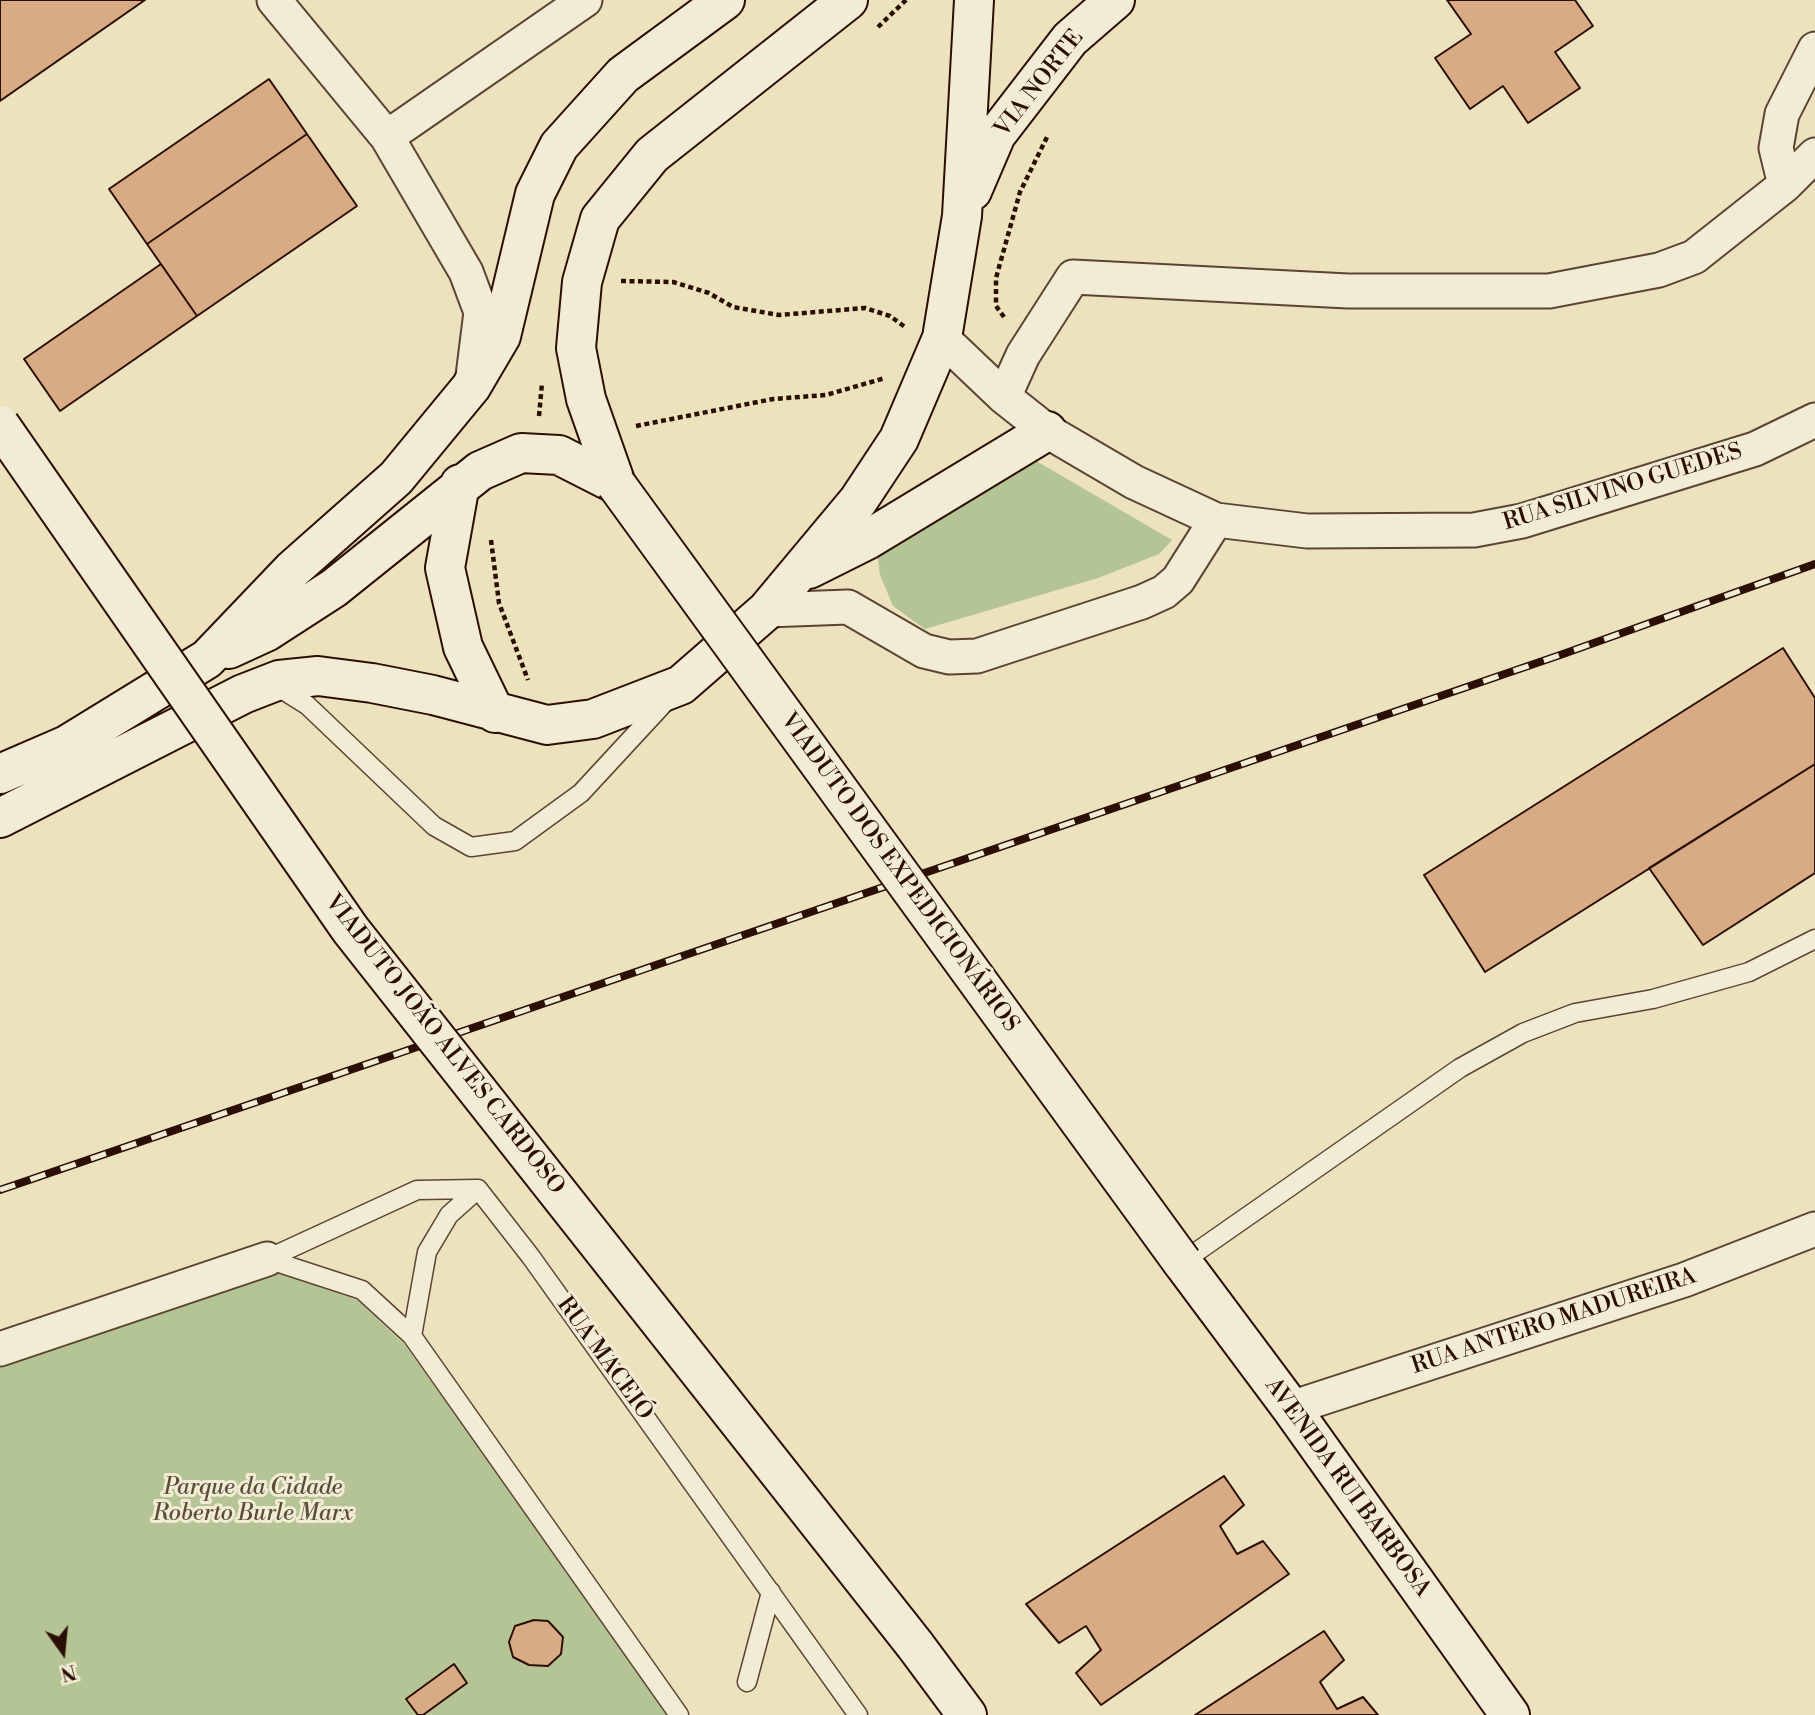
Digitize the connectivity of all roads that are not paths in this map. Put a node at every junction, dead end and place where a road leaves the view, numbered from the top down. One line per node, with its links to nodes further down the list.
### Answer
1 (274, 0): 8 (street)
2 (585, 0): 8 (street)
3 (725, 0): 13 (main road)
4 (848, 0): 19 (main road)
5 (974, 0): 11 (main road)
6 (1115, 0): 11 (main road, VIA NORTE)
7 (1815, 49): 10 (street)
8 (387, 137): 13 (street)
9 (1815, 155): 10 (street)
10 (1785, 185): 14 (street)
11 (962, 216): 12 (main road)
12 (943, 338): 14 (street, RUA SILVINO GUEDES); 21 (main road)
13 (471, 387): 23 (main road)
14 (1004, 397): 17 (street, RUA SILVINO GUEDES)
15 (1815, 420): 20 (street, RUA SILVINO GUEDES)
16 (0, 425): 41 (main road, VIADUTO JOÃO ALVES CARDOSO, bridge)
17 (1047, 431): 20 (street, RUA SILVINO GUEDES); 21 (main road)
18 (460, 484): 19 (main road); 23 (main road); 26 (main road)
19 (616, 484): 33 (main road, VIADUTO DOS EXPEDICIONÁRIOS, bridge)
20 (1216, 520): 22 (street)
21 (791, 578): 22 (main road)
22 (767, 610): 24 (main road)
23 (207, 659): 27 (main road)
24 (681, 685): 25 (lane); 26 (main road)
25 (243, 694): 26 (main road); 28 (main road)
26 (495, 713)
27 (0, 775)
28 (0, 818)
29 (1815, 939): 33 (lane)
30 (478, 1189): 32 (lane); 34 (lane); 37 (lane, RUA MACEIÓ)
31 (1815, 1229): 36 (street, RUA ANTERO MADUREIRA)
32 (267, 1259): 34 (lane); 35 (street)
33 (1182, 1262): 36 (main road, AVENIDA RUI BARBOSA)
34 (412, 1336): 39 (lane)
35 (0, 1349)
36 (1291, 1408): 42 (main road, AVENIDA RUI BARBOSA)
37 (771, 1592): 38 (lane); 40 (lane, RUA MACEIÓ)
38 (747, 1682)
39 (679, 1715)
40 (858, 1715)
41 (967, 1715)
42 (1510, 1715)

